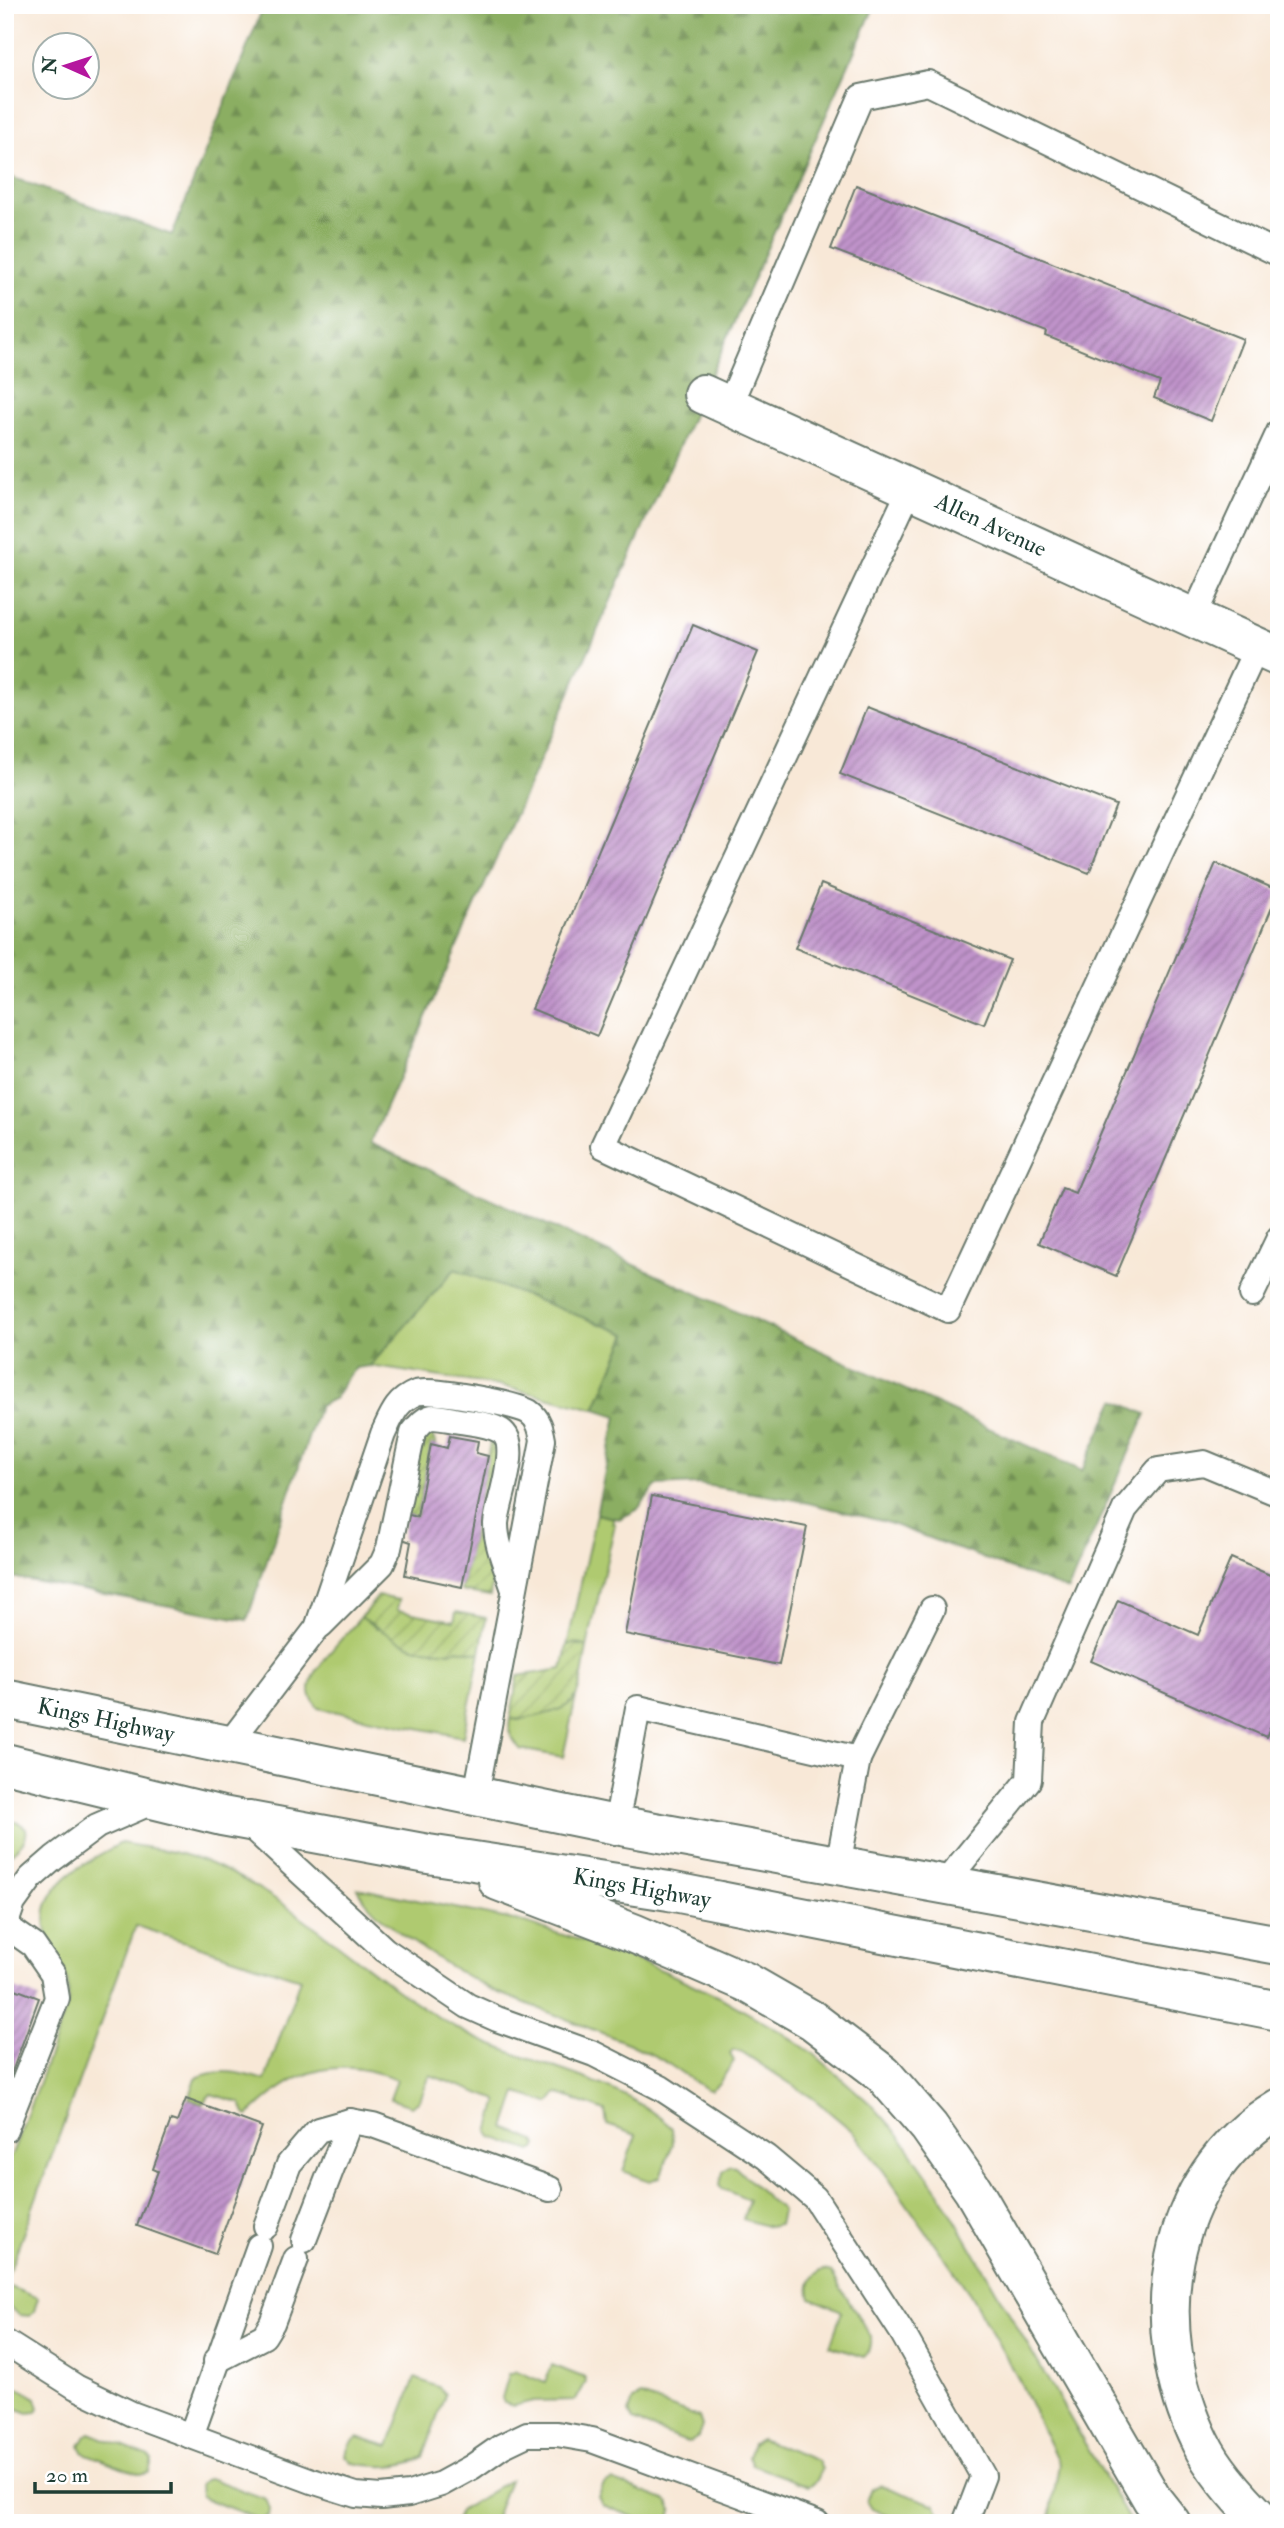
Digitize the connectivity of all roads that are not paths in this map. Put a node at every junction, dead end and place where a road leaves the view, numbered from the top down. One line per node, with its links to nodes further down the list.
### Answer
1 (1279, 254): 2 (lane)
2 (716, 400): 4 (main road, Allen Avenue)
3 (1279, 432): 5 (lane)
4 (910, 489): 5 (main road, Allen Avenue); 6 (lane)
5 (1193, 618): 6 (main road, Allen Avenue)
6 (1268, 652)
7 (1279, 1238): 8 (lane)
8 (1252, 1294)
9 (1279, 1494): 23 (lane)
10 (515, 1591): 12 (lane); 12 (lane); 17 (lane)
11 (932, 1609): 15 (lane)
12 (317, 1628): 14 (lane)
13 (5, 1699): 14 (main road, Kings Highway)
14 (228, 1745): 17 (main road, Kings Highway)
15 (858, 1759): 20 (lane); 22 (lane)
16 (5, 1763): 18 (main road, Kings Highway)
17 (476, 1794): 20 (main road, Kings Highway)
18 (157, 1800): 19 (main road, Kings Highway); 24 (lane)
19 (242, 1819): 21 (main road, Kings Highway); 35 (lane)
20 (615, 1825): 22 (main road, Kings Highway)
21 (428, 1853): 26 (main road, Kings Highway); 36 (main road)
22 (838, 1865): 23 (main road, Kings Highway)
23 (944, 1884): 25 (main road, Kings Highway)
24 (6, 1926): 29 (lane)
25 (1279, 1945)
26 (1279, 2011)
27 (1279, 2108): 37 (main road)
28 (350, 2121): 30 (lane); 32 (lane); 32 (lane)
29 (5, 2130)
30 (550, 2189)
31 (5, 2342): 33 (lane)
32 (216, 2361): 33 (lane)
33 (191, 2437): 34 (lane)
34 (817, 2523)
35 (965, 2523)
36 (1171, 2523)
37 (1264, 2523)

